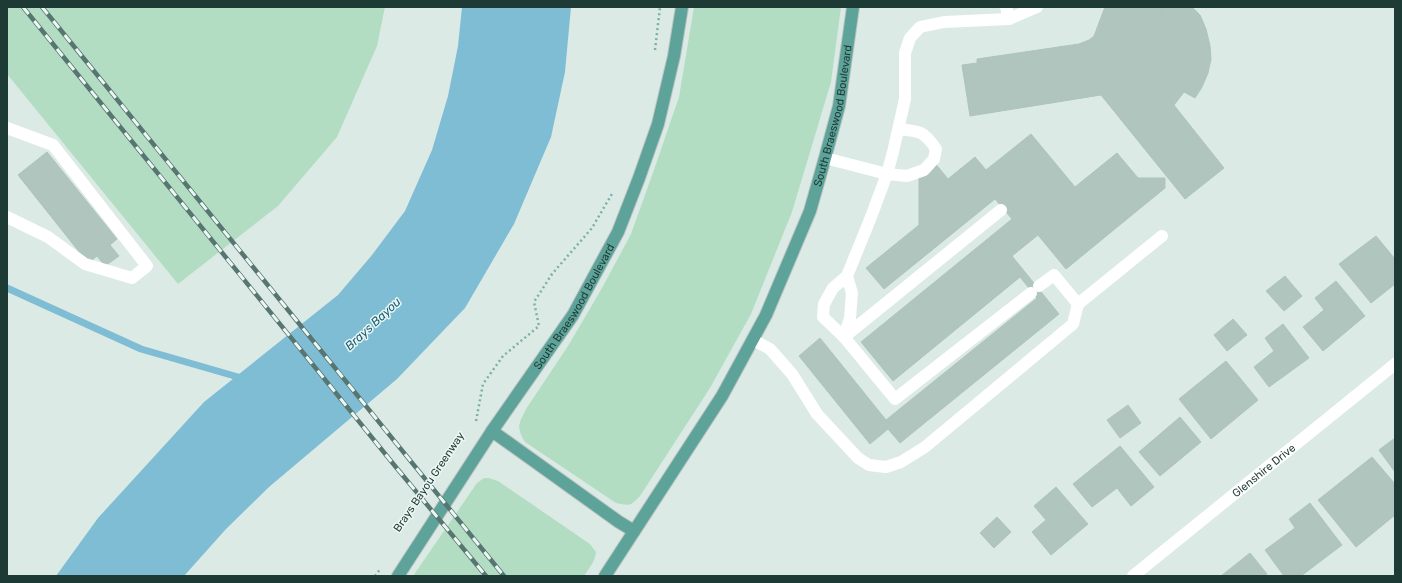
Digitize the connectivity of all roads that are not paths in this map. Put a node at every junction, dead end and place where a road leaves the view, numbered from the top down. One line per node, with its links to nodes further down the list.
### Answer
1 (682, 7): 17 (main road, South Braeswood Boulevard)
2 (853, 7): 7 (main road, South Braeswood Boulevard)
3 (1037, 7): 4 (street)
4 (1008, 13): 6 (street)
5 (7, 128): 10 (street)
6 (899, 128): 8 (street); 8 (street)
7 (825, 158): 8 (street); 15 (main road, South Braeswood Boulevard)
8 (887, 174): 12 (street)
9 (1001, 210): 14 (street)
10 (7, 218)
11 (1162, 236): 13 (street)
12 (847, 276): 14 (street); 14 (street)
13 (1078, 304): 14 (street); 15 (street)
14 (844, 336)
15 (753, 340): 18 (main road, South Braeswood Boulevard)
16 (1395, 364): 21 (street, Glenshire Drive)
17 (492, 431): 18 (main road); 19 (main road, South Braeswood Boulevard)
18 (634, 531): 20 (main road, South Braeswood Boulevard)
19 (398, 576)
20 (605, 576)
21 (1133, 576)

